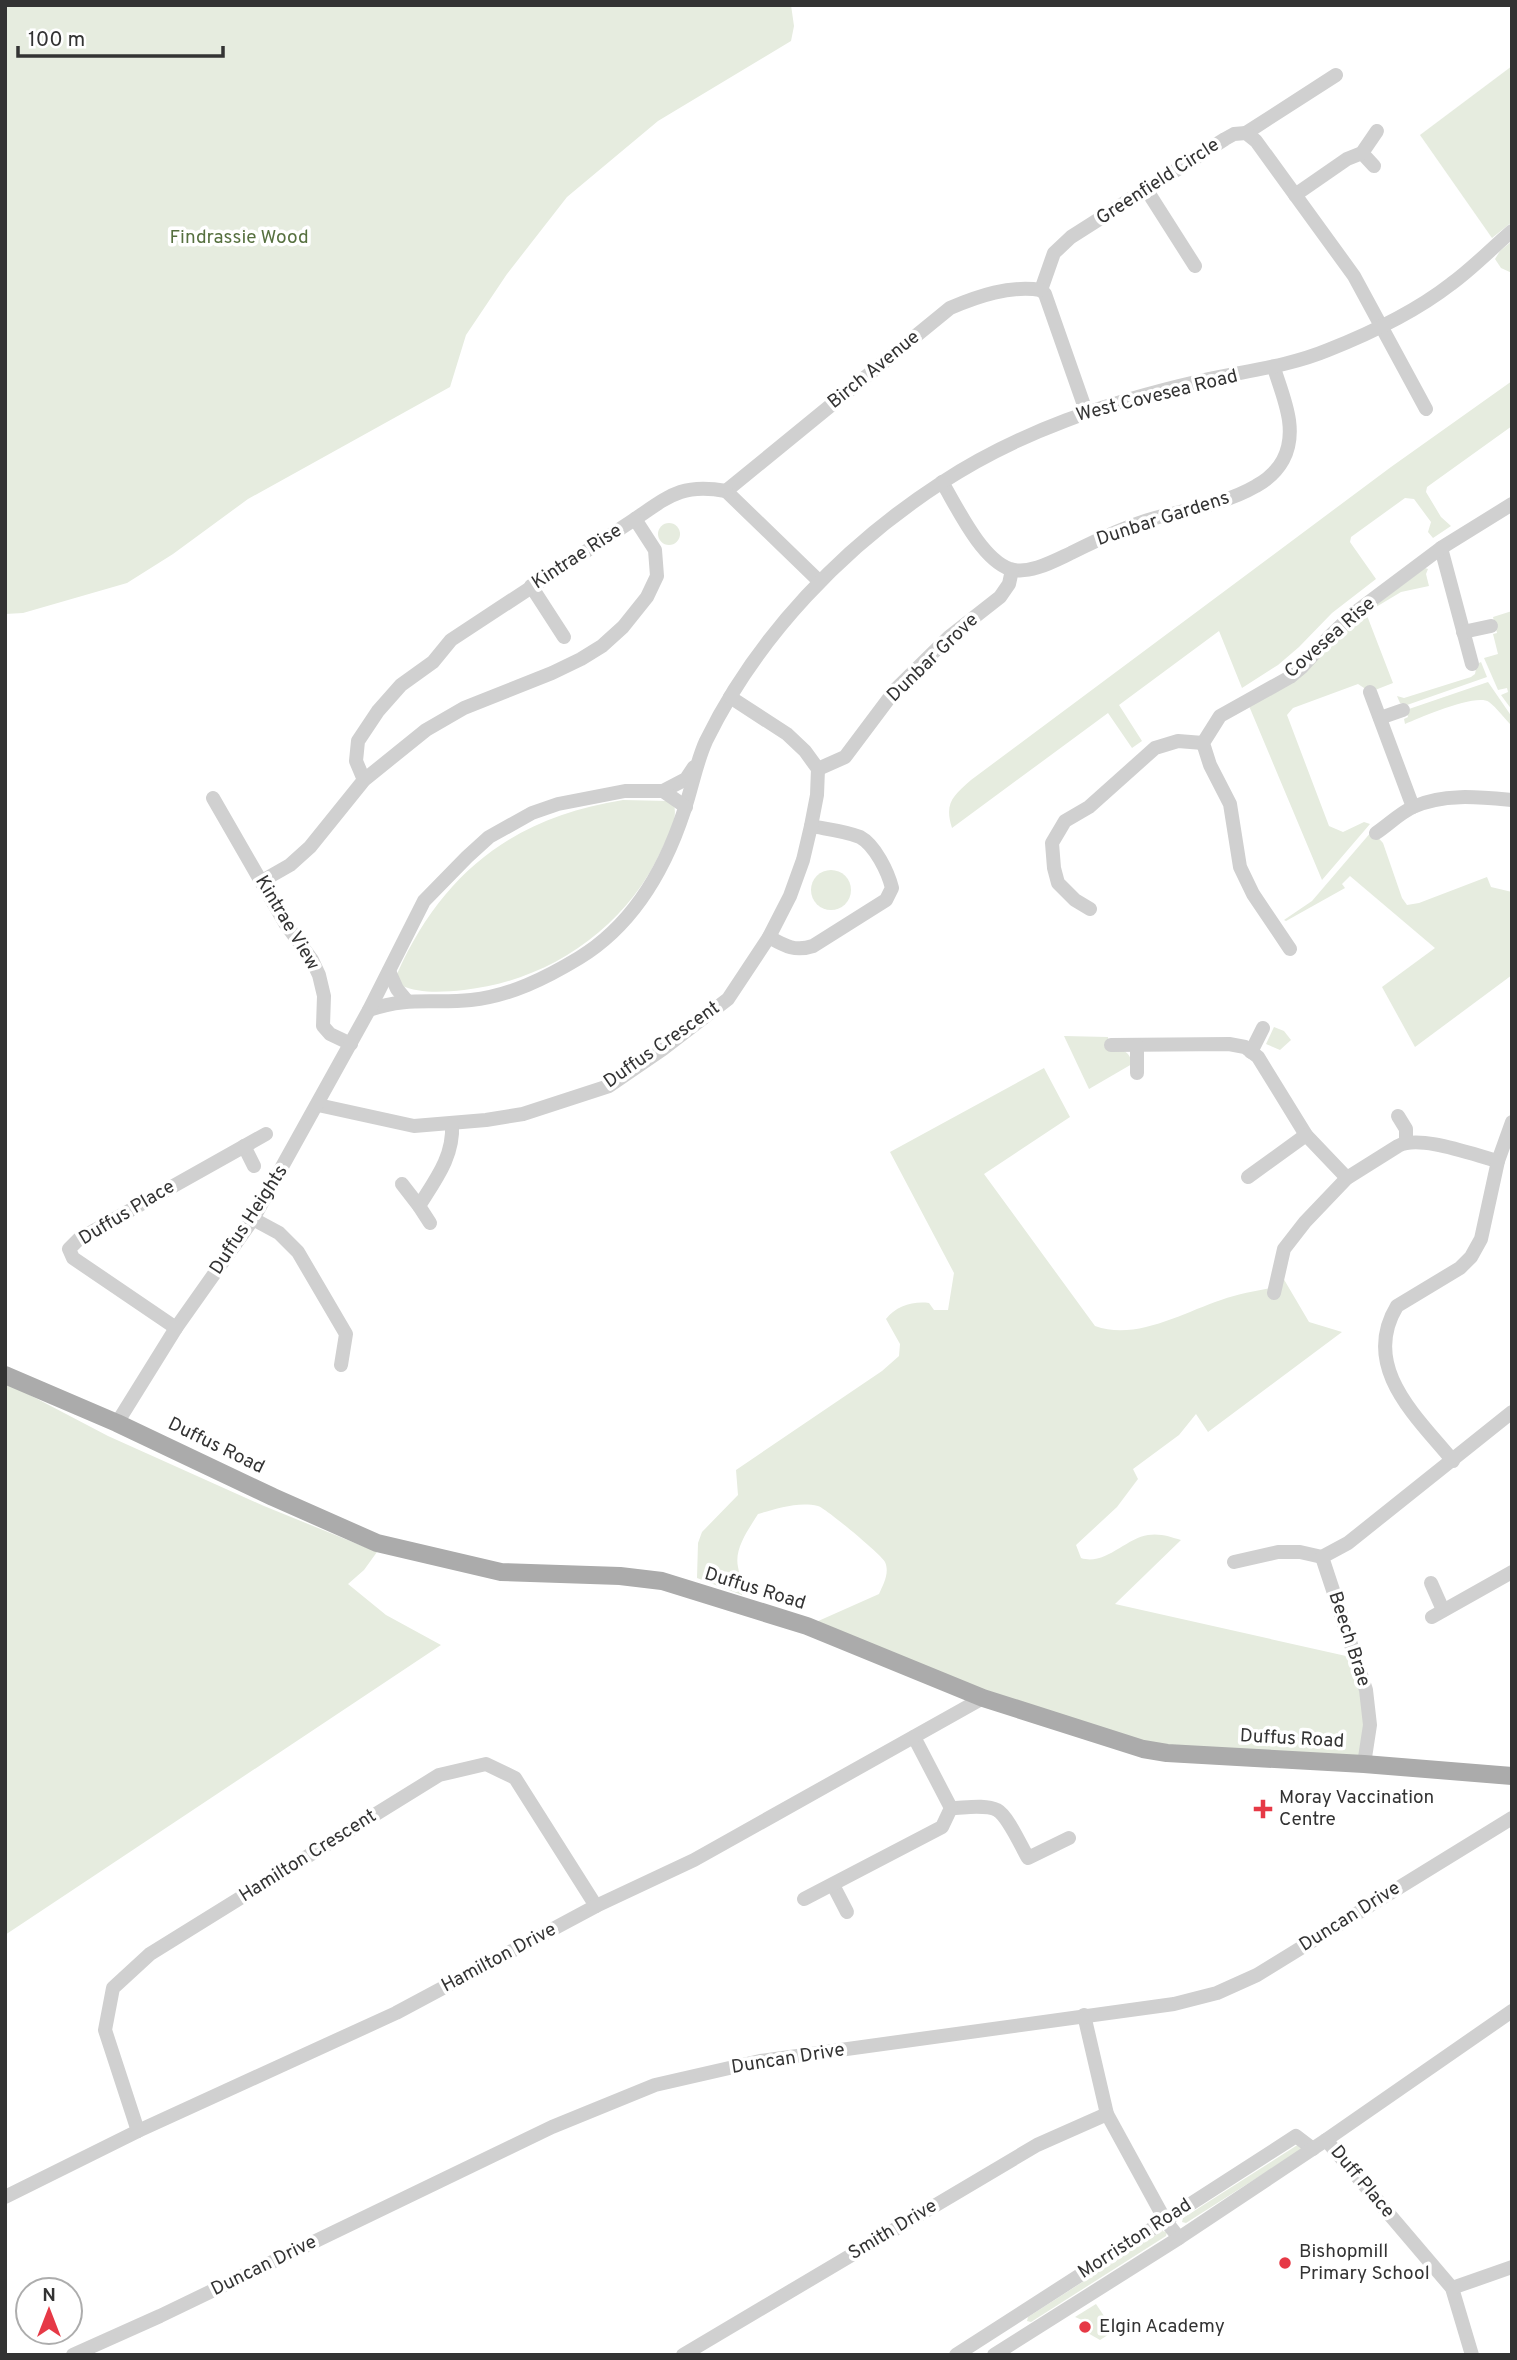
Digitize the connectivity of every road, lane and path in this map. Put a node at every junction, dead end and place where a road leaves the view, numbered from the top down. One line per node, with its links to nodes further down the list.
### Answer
1 (1336, 75): 3 (street, Greenfield Circle)
2 (1377, 131): 4 (street)
3 (1246, 133): 6 (street, Greenfield Circle); 7 (street)
4 (1362, 153): 5 (street); 7 (street)
5 (1374, 166)
6 (1146, 189): 9 (street); 10 (street, Greenfield Circle)
7 (1295, 195): 11 (street)
8 (1512, 230): 11 (street, West Covesea Road)
9 (1195, 266)
10 (1041, 290): 14 (street); 16 (street, Birch Avenue)
11 (1381, 326): 12 (street, West Covesea Road); 13 (street)
12 (1274, 368): 14 (street, West Covesea Road); 20 (street, Dunbar Gardens)
13 (1426, 409)
14 (1086, 411): 15 (street, West Covesea Road)
15 (942, 482): 20 (street); 21 (street, West Covesea Road)
16 (726, 491): 18 (street); 21 (street)
17 (1512, 505): 19 (street, Covesea Rise)
18 (635, 519): 22 (street, Kintrae Rise); 34 (street, Kintrae Rise)
19 (1441, 548): 24 (street); 31 (street, Covesea Rise)
20 (1012, 570): 33 (street, Dunbar Grove)
21 (820, 581): 28 (street, West Covesea Road)
22 (531, 586): 25 (street); 34 (street, Kintrae Rise)
23 (1491, 626): 24 (street)
24 (1464, 632): 26 (street)
25 (564, 637)
26 (1472, 664)
27 (1370, 692): 30 (street)
28 (730, 697): 32 (street, West Covesea Road); 33 (street)
29 (1402, 710): 30 (street)
30 (1380, 718): 39 (street)
31 (1203, 743): 43 (street); 45 (street)
32 (699, 760): 35 (street, West Covesea Road); 38 (street, West Covesea Road)
33 (818, 769): 40 (street, Duffus Crescent)
34 (364, 780): 42 (street, Kintrae Rise)
35 (663, 791): 38 (street); 46 (street)
36 (213, 798): 42 (street, Kintrae View)
37 (1512, 800): 39 (street)
38 (685, 807): 47 (street, West Covesea Road)
39 (1413, 807): 41 (street)
40 (811, 826): 44 (street, Duffus Crescent); 44 (street)
41 (1376, 833)
42 (262, 881): 50 (street, Kintrae View)
43 (1090, 909)
44 (769, 937): 58 (street, Duffus Crescent)
45 (1290, 949)
46 (388, 971): 47 (street); 48 (street)
47 (407, 1001): 48 (street, West Covesea Road)
48 (369, 1010): 50 (street, Duffus Heights)
49 (1263, 1028): 53 (street)
50 (351, 1044): 55 (street, Duffus Heights)
51 (1111, 1045): 52 (street)
52 (1137, 1045): 53 (street); 54 (street)
53 (1251, 1052): 60 (street)
54 (1137, 1073)
55 (318, 1105): 58 (street, Duffus Crescent); 69 (street, Duffus Heights)
56 (1398, 1116): 61 (street)
57 (1512, 1122): 63 (street)
58 (453, 1124): 68 (street)
59 (266, 1134): 62 (street, Duffus Place)
60 (1306, 1135): 65 (street); 66 (street)
61 (1406, 1142): 63 (street); 66 (street)
62 (244, 1146): 64 (street); 72 (street, Duffus Place)
63 (1498, 1161): 77 (street)
64 (254, 1166)
65 (1248, 1177)
66 (1347, 1178): 71 (street)
67 (402, 1184): 68 (street)
68 (419, 1206): 70 (street)
69 (253, 1219): 72 (street, Duffus Heights); 73 (street)
70 (430, 1223)
71 (1274, 1293)
72 (176, 1328): 76 (street, Duffus Heights)
73 (341, 1365)
74 (5, 1375): 76 (main road, Duffus Road)
75 (1512, 1412): 77 (street)
76 (117, 1423): 82 (main road, Duffus Road)
77 (1453, 1461): 78 (street)
78 (1322, 1557): 79 (street); 84 (street, Beech Brae)
79 (1234, 1562)
80 (1512, 1572): 81 (street)
81 (1431, 1583)
82 (983, 1698): 83 (street, Hamilton Drive); 84 (main road, Duffus Road)
83 (914, 1737): 86 (street); 91 (street, Hamilton Drive)
84 (1364, 1764): 85 (main road, Duffus Road)
85 (1512, 1776)
86 (951, 1808): 88 (street); 89 (street)
87 (1512, 1818): 94 (street, Duncan Drive)
88 (1069, 1838)
89 (833, 1885): 90 (street); 92 (street)
90 (804, 1899)
91 (597, 1906): 96 (street, Hamilton Drive); 96 (street, Hamilton Crescent)
92 (847, 1912)
93 (1512, 2011): 97 (street, Morriston Road)
94 (1084, 2015): 95 (street); 106 (street, Duncan Drive)
95 (1107, 2114): 100 (street); 107 (street, Smith Drive)
96 (138, 2131): 99 (street, Hamilton Drive)
97 (1326, 2140): 98 (street, Morriston Road); 103 (street, Duff Place)
98 (1313, 2149): 100 (street, Morriston Road); 101 (street, Morriston Road)
99 (5, 2197)
100 (1165, 2220): 101 (street); 104 (street, Morriston Road)
101 (1179, 2238): 105 (street, Morriston Road)
102 (1512, 2267): 103 (street)
103 (1452, 2288): 110 (street, Duff Place)
104 (1014, 2317): 105 (street); 108 (street, Morriston Road)
105 (1027, 2334): 109 (street, Morriston Road)
106 (73, 2355)
107 (683, 2355)
108 (956, 2355)
109 (994, 2355)
110 (1472, 2355)

